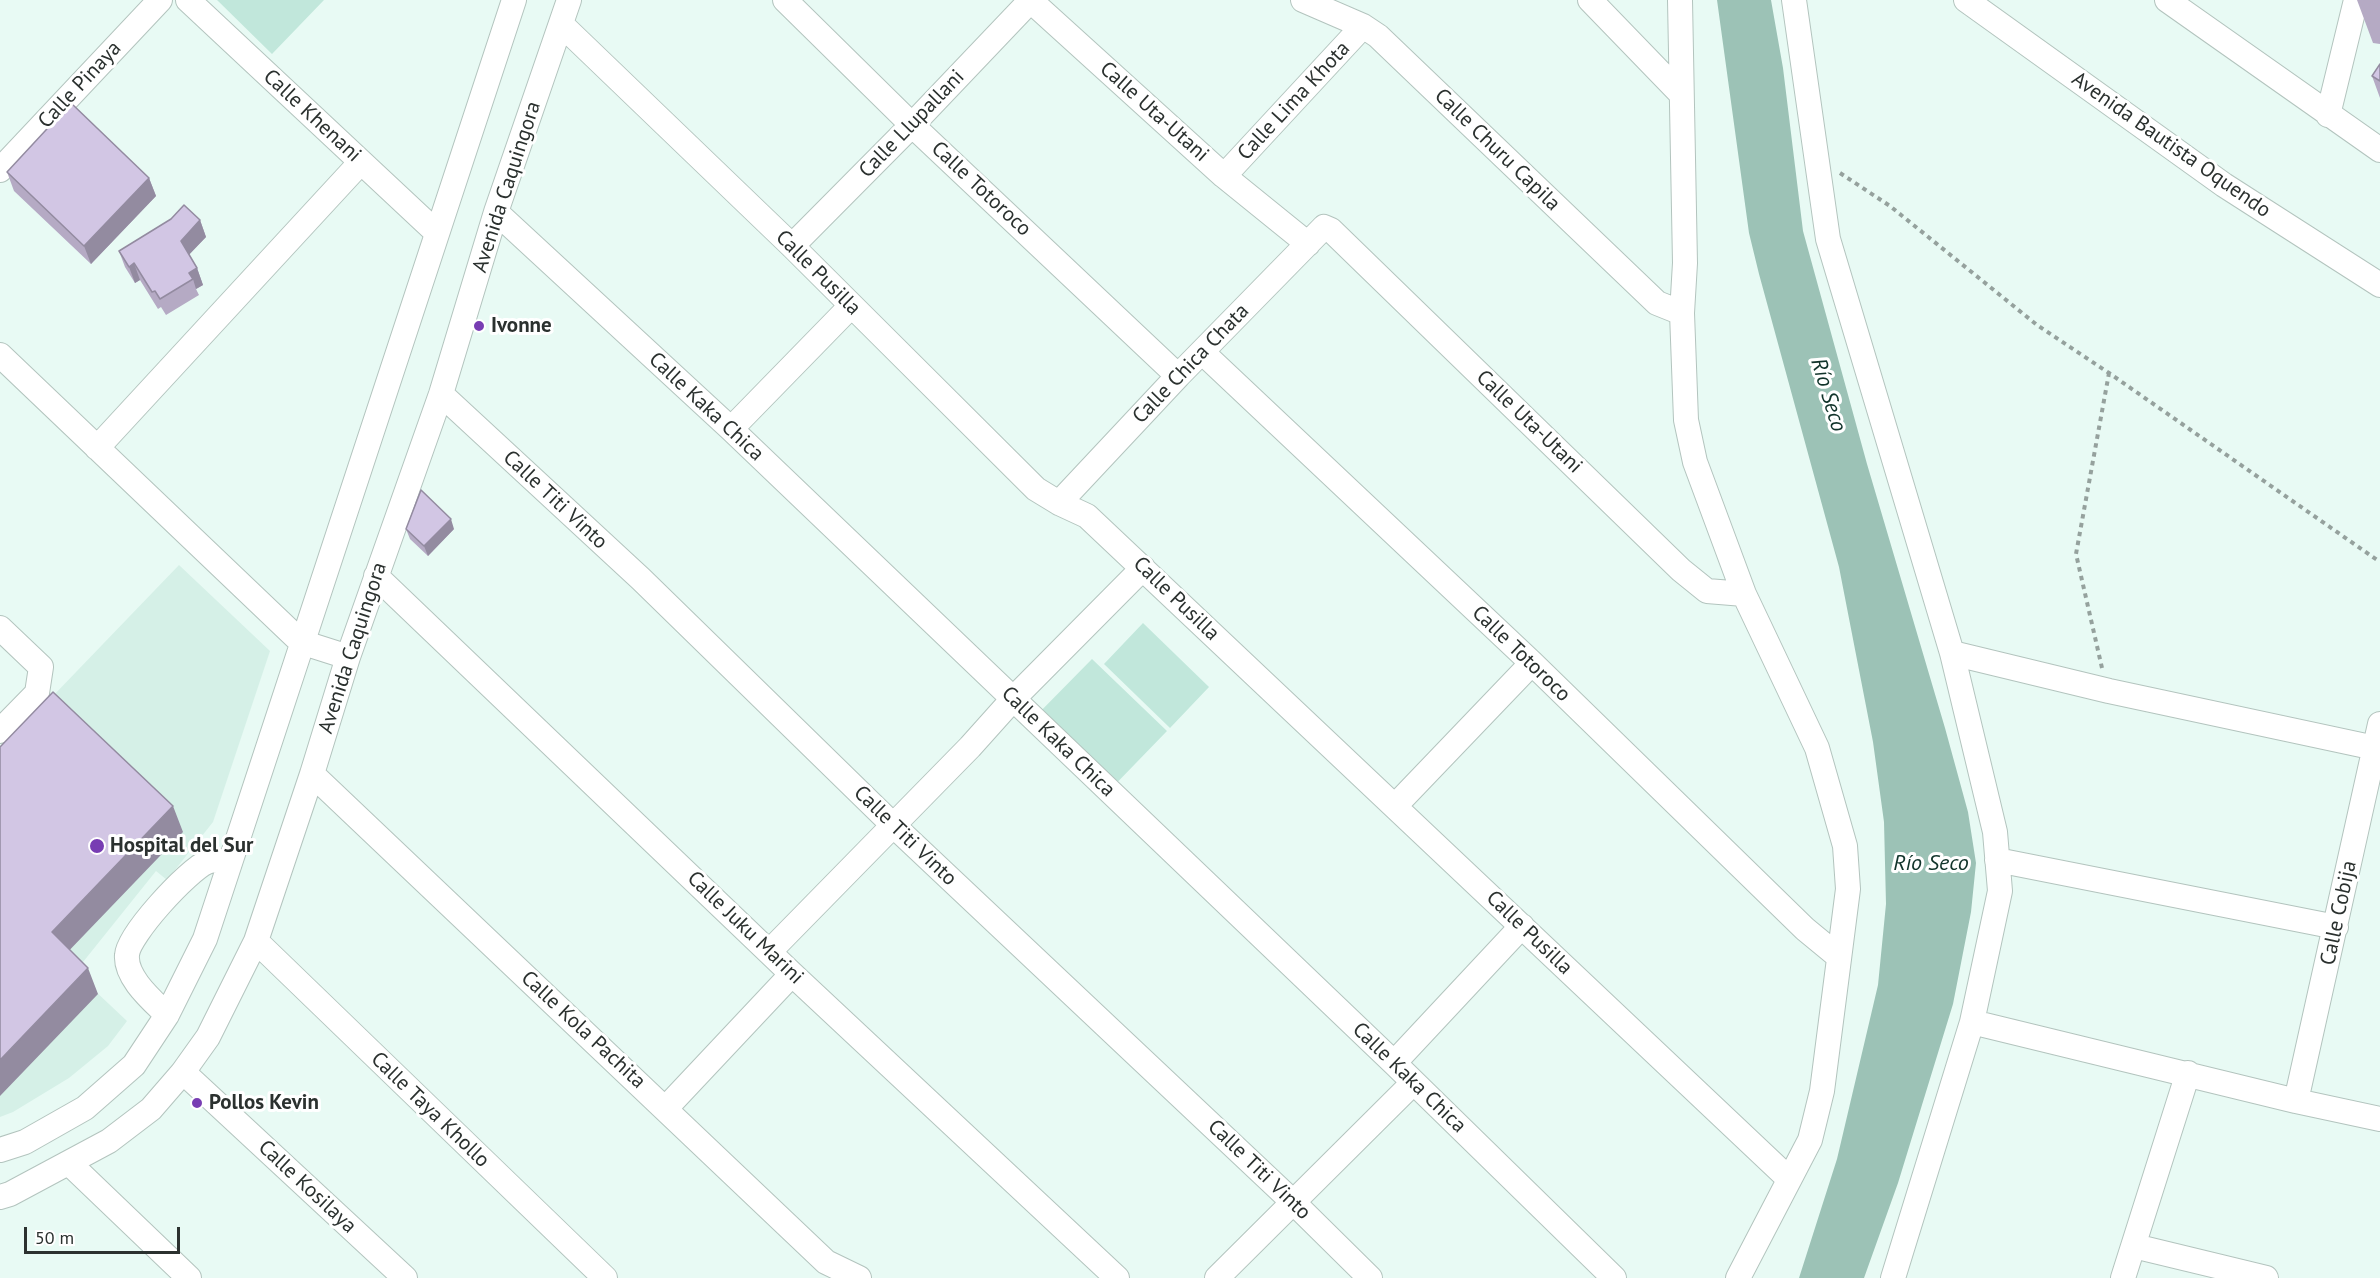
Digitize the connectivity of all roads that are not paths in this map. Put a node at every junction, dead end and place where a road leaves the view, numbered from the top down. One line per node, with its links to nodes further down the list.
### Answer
1 (160, 0): 21 (street, Calle Pinaya)
2 (188, 0): 20 (street, Calle Khenani)
3 (514, 0): 24 (street)
4 (569, 0): 14 (street, Avenida Caquingora)
5 (785, 0): 18 (street, Calle Totoroco)
6 (1030, 0): 18 (street, Calle Llupallani); 22 (street, Calle Uta-Utani)
7 (1303, 0): 15 (street, Calle Churu Capila)
8 (1590, 0): 16 (street)
9 (1680, 0): 16 (street)
10 (1794, 0): 42 (street)
11 (1966, 0): 27 (street, Avenida Bautista Oquendo)
12 (2168, 0): 17 (street)
13 (2356, 0): 17 (street)
14 (561, 24): 23 (street, Avenida Caquingora); 26 (street, Calle Pusilla)
15 (1363, 26): 22 (street, Calle Lima Khota); 29 (street, Calle Churu Capila)
16 (1682, 94): 29 (street)
17 (2328, 115): 19 (street)
18 (912, 124): 26 (street, Calle Llupallani); 32 (street, Calle Totoroco)
19 (2380, 150)
20 (361, 162): 24 (street, Calle Khenani); 35 (street)
21 (0, 170)
22 (1224, 176): 25 (street, Calle Uta-Utani)
23 (496, 212): 33 (street, Avenida Caquingora); 34 (street, Calle Kaka Chica)
24 (436, 232): 41 (street)
25 (1316, 235): 30 (street, Calle Chica Chata); 39 (street, Calle Uta-Utani)
26 (792, 246): 28 (street, Calle Pusilla)
27 (2380, 285)
28 (851, 306): 34 (street); 36 (street, Calle Pusilla)
29 (1682, 314): 39 (street)
30 (1202, 352): 32 (street, Calle Chica Chata); 44 (street, Calle Totoroco)
31 (0, 356): 35 (street)
32 (1178, 376): 36 (street, Calle Chica Chata)
33 (441, 394): 38 (street, Avenida Caquingora); 51 (street, Calle Titi Vinto)
34 (731, 429): 45 (street, Calle Kaka Chica)
35 (97, 448): 41 (street)
36 (1059, 503): 37 (street, Calle Pusilla)
37 (1143, 568): 45 (street); 50 (street, Calle Pusilla)
38 (376, 576): 43 (street, Avenida Caquingora); 57 (street, Calle Juku Marini)
39 (1744, 594): 58 (street)
40 (0, 628): 47 (street)
41 (301, 642): 43 (street); 53 (street)
42 (1952, 653): 48 (street); 52 (street)
43 (348, 657): 49 (street, Avenida Caquingora)
44 (1532, 663): 50 (street); 58 (street, Calle Totoroco)
45 (1013, 699): 51 (street); 62 (street, Calle Kaka Chica)
46 (2380, 724): 48 (street, Calle Cobija)
47 (0, 731)
48 (2377, 748): 55 (street, Calle Cobija)
49 (312, 774): 56 (street, Avenida Caquingora); 67 (street, Calle Kola Pachita)
50 (1395, 806): 54 (street, Calle Pusilla)
51 (894, 826): 57 (street); 73 (street, Calle Titi Vinto)
52 (1997, 860): 55 (street); 61 (street)
53 (230, 863): 60 (street); 60 (street)
54 (1522, 926): 62 (street); 71 (street, Calle Pusilla)
55 (2337, 927): 66 (street, Calle Cobija)
56 (256, 941): 63 (street, Avenida Caquingora); 78 (street, Calle Taya Khollo)
57 (770, 951): 59 (street, Calle Juku Marini)
58 (1839, 957): 71 (street)
59 (792, 974): 67 (street); 79 (street, Calle Juku Marini)
60 (167, 1015): 69 (street)
61 (1972, 1022): 64 (street); 84 (street)
62 (1394, 1063): 65 (street, Calle Kaka Chica)
63 (183, 1072): 70 (street, Avenida Caquingora); 77 (street, Calle Kosilaya)
64 (2188, 1073): 66 (street); 74 (street)
65 (1413, 1083): 73 (street); 82 (street, Calle Kaka Chica)
66 (2296, 1101): 68 (street)
67 (666, 1108): 75 (street, Calle Kola Pachita)
68 (2380, 1119)
69 (0, 1150)
70 (69, 1163): 72 (street, Avenida Caquingora); 76 (street)
71 (1789, 1179): 83 (street)
72 (0, 1197)
73 (1293, 1202): 80 (street); 81 (street, Calle Titi Vinto)
74 (2134, 1246): 85 (street); 86 (street)
75 (856, 1277)
76 (189, 1278)
77 (405, 1278)
78 (605, 1278)
79 (1117, 1278)
80 (1217, 1278)
81 (1370, 1278)
82 (1614, 1278)
83 (1738, 1278)
84 (1893, 1278)
85 (2123, 1278)
86 (2266, 1278)

